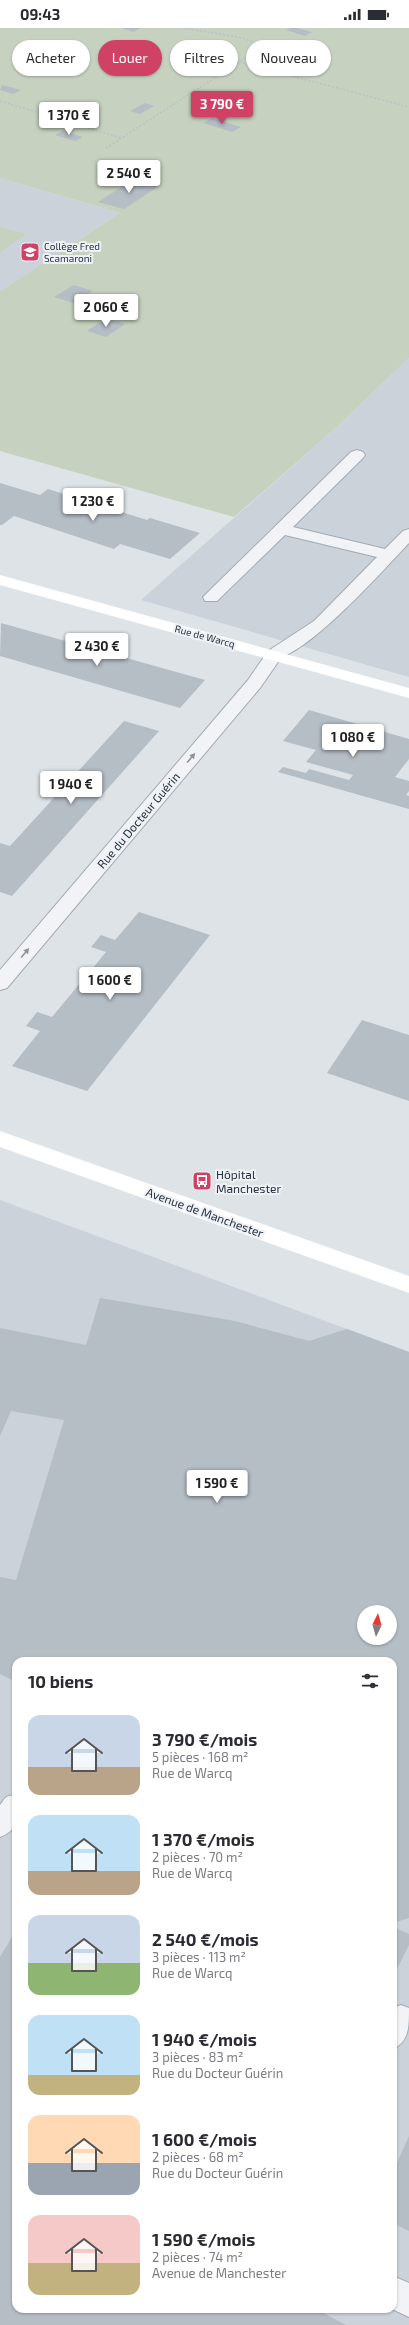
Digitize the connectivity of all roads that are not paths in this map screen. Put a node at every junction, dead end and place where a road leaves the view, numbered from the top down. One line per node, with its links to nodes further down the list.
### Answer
1 (357, 456): 2 (street)
2 (282, 529): 4 (street); 6 (street)
3 (409, 534): 4 (street)
4 (388, 555): 7 (street)
5 (0, 580): 7 (main road, Rue de Warcq)
6 (211, 598)
7 (274, 655): 8 (main road, Rue de Warcq); 9 (street, Rue du Docteur Guérin, one-way to 7)
8 (409, 693)
9 (0, 983)
10 (0, 1139): 11 (main road, Avenue de Manchester)
11 (409, 1285)
12 (12, 1811): 13 (street)
13 (0, 1825)
14 (409, 2022): 15 (street)
15 (397, 2027)
16 (397, 2294): 17 (street)
17 (409, 2301)

